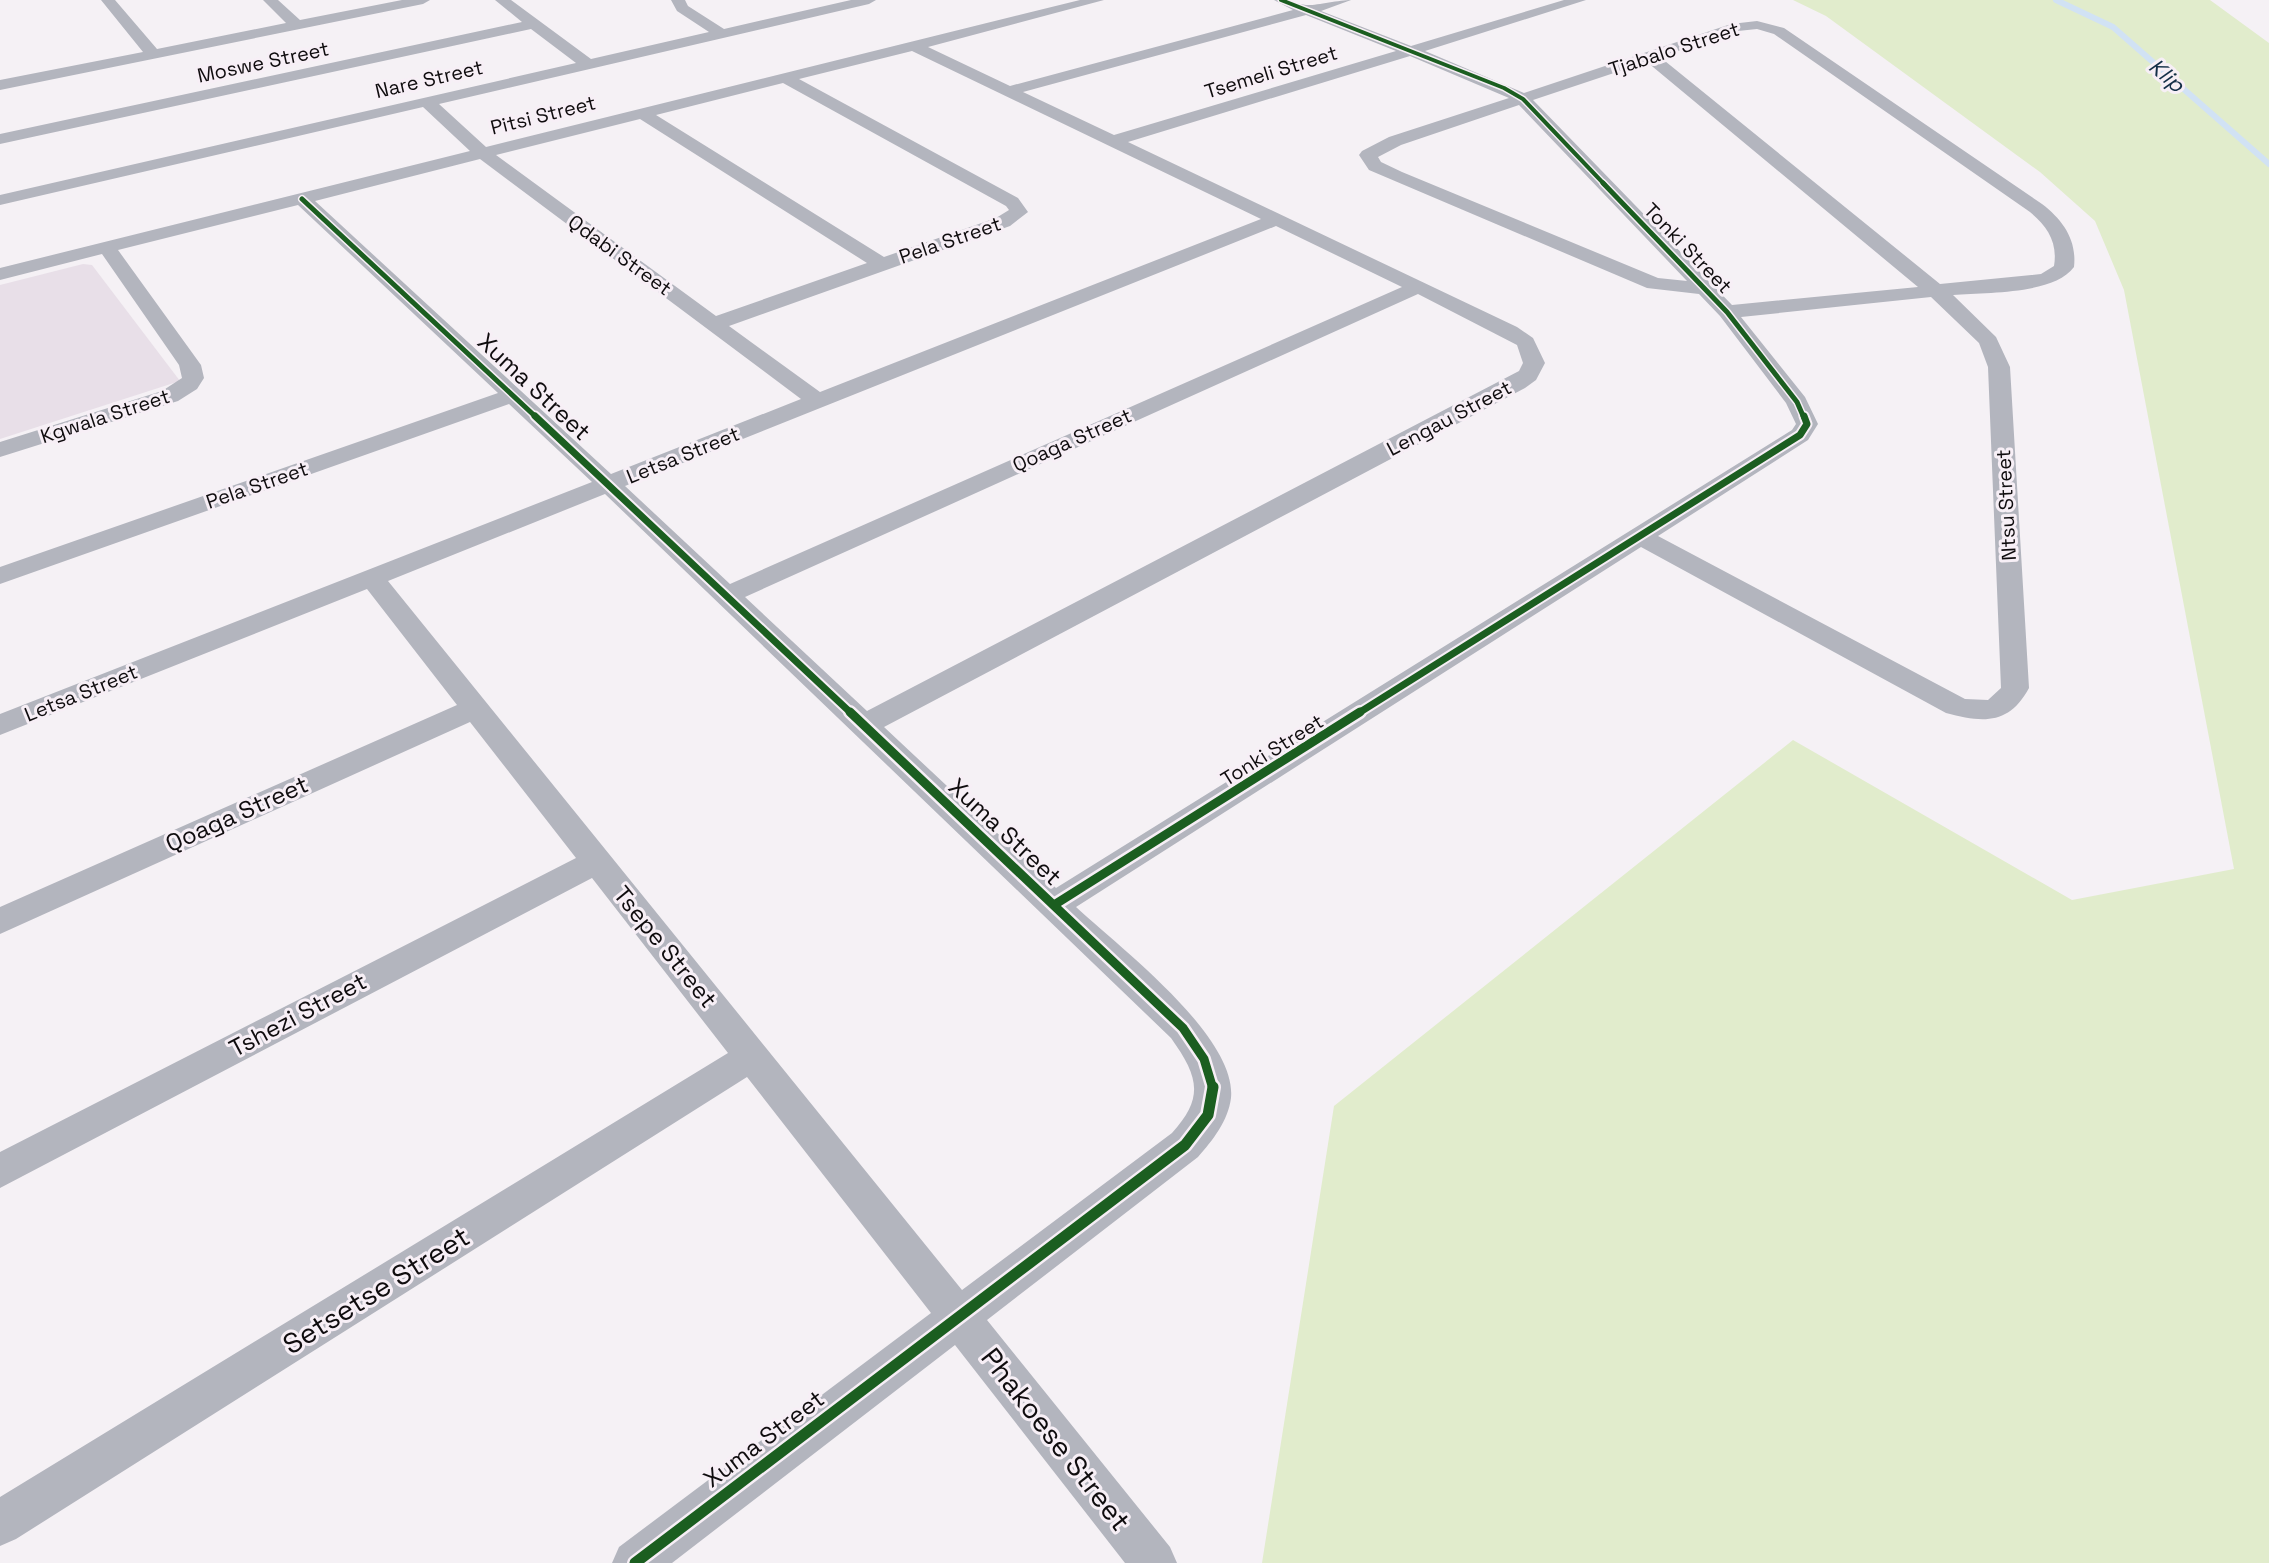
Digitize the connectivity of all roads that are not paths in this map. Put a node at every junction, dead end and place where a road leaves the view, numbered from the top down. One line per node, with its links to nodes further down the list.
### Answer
1 (108, 0): 17 (street)
2 (270, 0): 13 (street)
3 (423, 0): 13 (street)
4 (502, 0): 12 (street)
5 (678, 0): 14 (street)
6 (869, 0): 14 (street, Nare Street)
7 (1097, 0): 15 (street, Pitsi Street)
8 (1281, 0): 11 (street, Tonki Street)
9 (1344, 0): 11 (street)
10 (1579, 0): 16 (street, Tsemeli Street)
11 (1307, 10): 16 (street, Tonki Street); 22 (street)
12 (534, 24): 19 (street); 26 (street, Moswe Street)
13 (297, 25): 17 (street)
14 (722, 34): 19 (street, Nare Street)
15 (914, 46): 20 (street, Pitsi Street); 22 (street, Lengau Street)
16 (1410, 51): 23 (street, Tonki Street); 27 (street, Tsemeli Street)
17 (153, 54): 21 (street)
18 (1650, 57): 23 (street, Tjabalo Street); 37 (street, Ntsu Street); 37 (street, Tjabalo Street)
19 (589, 65): 24 (street, Nare Street)
20 (785, 78): 25 (street, Pitsi Street); 33 (street, Pela Street)
21 (0, 85)
22 (1009, 91): 27 (street, Lengau Street)
23 (1523, 99): 36 (street, Tonki Street); 36 (street, Tjabalo Street)
24 (427, 102): 28 (street, Qdabi Street); 30 (street, Nare Street)
25 (642, 113): 28 (street, Pitsi Street); 33 (street)
26 (0, 139)
27 (1113, 141): 31 (street, Lengau Street)
28 (482, 153): 29 (street, Pitsi Street); 39 (street, Qdabi Street)
29 (302, 199): 32 (street, Pitsi Street); 40 (street, Xuma Street)
30 (0, 200)
31 (1277, 219): 35 (street, Lengau Street); 41 (street, Letsa Street)
32 (107, 248): 34 (street, Pitsi Street); 42 (street, Kgwala Street)
33 (881, 264): 39 (street, Pela Street)
34 (0, 274)
35 (1418, 287): 47 (street, Qoaga Street); 50 (street, Lengau Street)
36 (1704, 289): 38 (street, Tonki Street)
37 (1936, 292): 38 (street, Tjabalo Street); 44 (street, Ntsu Street)
38 (1727, 312): 44 (street, Tonki Street)
39 (714, 324): 41 (street, Qdabi Street)
40 (514, 395): 43 (street, Xuma Street); 45 (street, Pela Street)
41 (818, 401): 43 (street, Letsa Street)
42 (0, 450)
43 (609, 484): 46 (street, Letsa Street); 47 (street, Xuma Street)
44 (1642, 537): 52 (street, Tonki Street)
45 (0, 576)
46 (372, 578): 48 (street, Tsepe Street); 49 (street, Letsa Street)
47 (727, 595): 50 (street, Xuma Street)
48 (475, 708): 51 (street, Tsepe Street); 53 (street, Qoaga Street)
49 (0, 725)
50 (862, 726): 52 (street, Xuma Street)
51 (597, 861): 54 (street, Tsepe Street); 55 (street, Tshezi Street)
52 (1054, 905): 56 (street, Xuma Street)
53 (0, 921)
54 (752, 1056): 56 (street, Tsepe Street); 57 (street, Setsetse Street)
55 (0, 1171)
56 (958, 1316): 58 (street, Xuma Street); 59 (street, Phakoese Street)
57 (0, 1523)
58 (635, 1563)
59 (1154, 1563)

